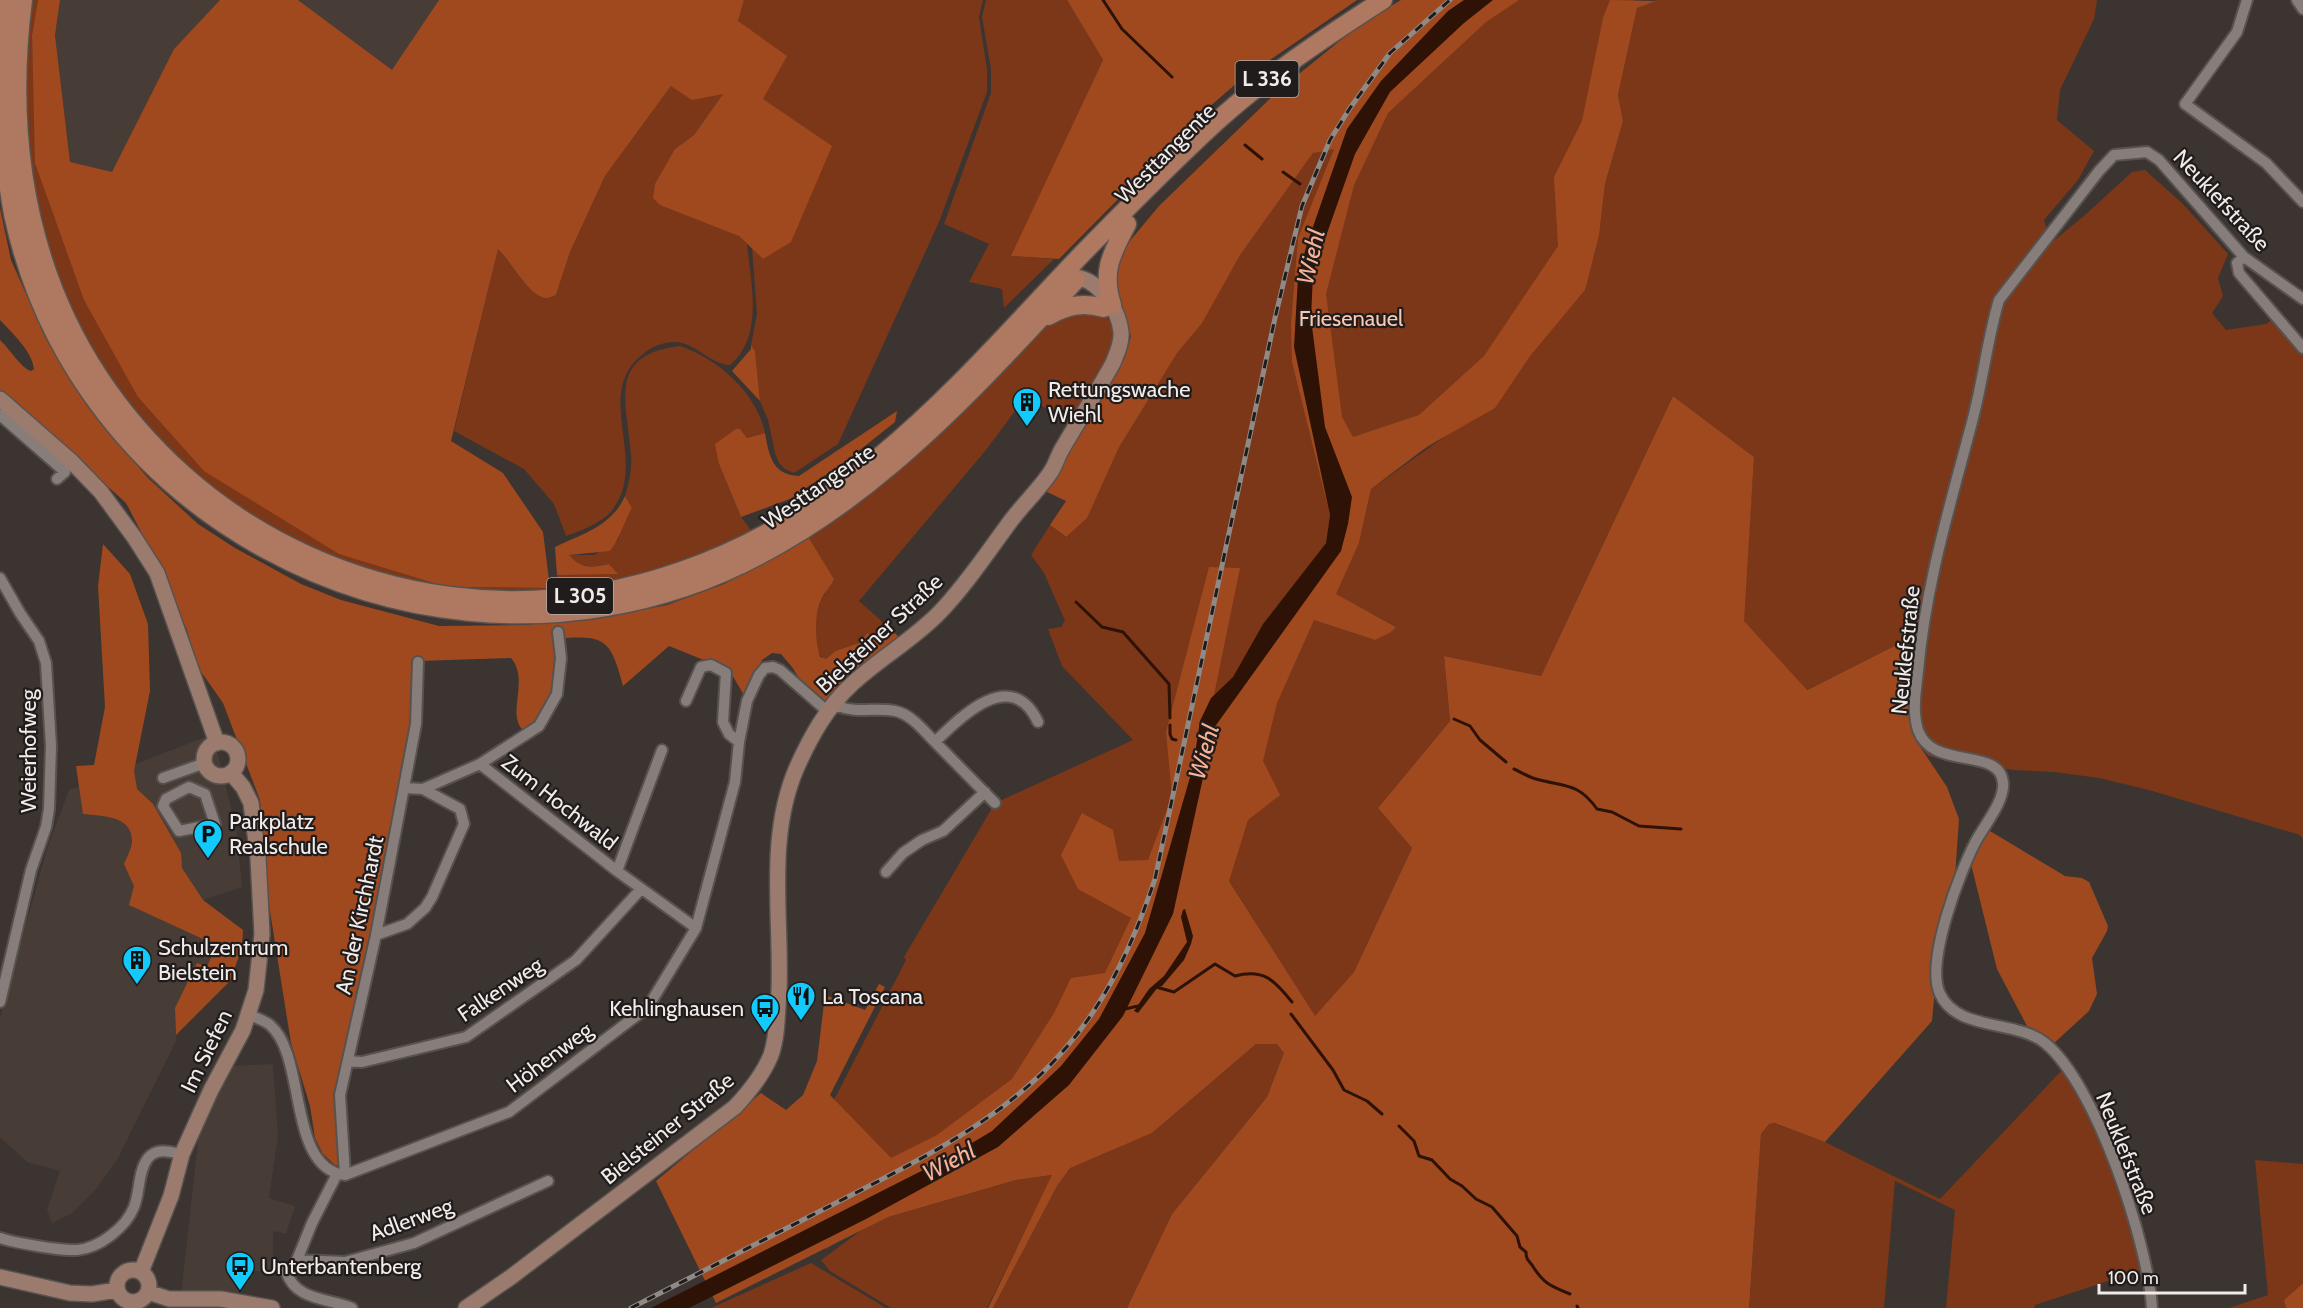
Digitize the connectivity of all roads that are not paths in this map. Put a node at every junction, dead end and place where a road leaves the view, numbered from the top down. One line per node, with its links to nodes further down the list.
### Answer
1 (9, 0): 16 (main road, Westtangente / L 305)
2 (23, 0): 13 (main road, Westtangente / L 305)
3 (1383, 0): 7 (main road, L 336)
4 (2247, 0): 8 (street)
5 (2297, 0): 6 (street)
6 (2303, 9)
7 (1342, 27): 9 (main road, Westtangente / L 336); 10 (main road, Westtangente / L 336)
8 (2303, 202)
9 (1127, 224): 12 (main road, Westtangente / L 336); 15 (main road, L 336)
10 (1084, 252): 12 (main road); 13 (main road, Westtangente / L 305)
11 (2244, 257): 14 (street, Neuklefstraße); 17 (street); 61 (street, Neuklefstraße)
12 (1078, 277): 13 (main road); 15 (main road); 16 (main road, Westtangente / L 305)
13 (1059, 280)
14 (2303, 299)
15 (1111, 311): 16 (main road, L 305); 25 (main road, Bielsteiner Straße / L 336)
16 (1034, 325)
17 (2303, 348)
18 (0, 399): 29 (main road)
19 (0, 415): 20 (street)
20 (57, 479)
21 (0, 578): 45 (street, Weierhofweg)
22 (558, 632): 32 (street, Zum Hochwald)
23 (418, 662): 36 (street, An der Kirchhardt)
24 (686, 701): 27 (street)
25 (827, 711): 27 (street, Höhenweg); 28 (street); 60 (main road, Bielsteiner Straße / L 336)
26 (1038, 722): 28 (street)
27 (739, 741): 43 (street, Höhenweg)
28 (935, 742): 38 (street)
29 (217, 743): 31 (main road); 33 (main road)
30 (662, 750): 40 (street, Zum Hochwald)
31 (205, 763): 33 (main road); 34 (street)
32 (480, 764): 37 (street, Zum Hochwald); 40 (street, Zum Hochwald)
33 (231, 773): 47 (main road, Im Siefen)
34 (163, 778)
35 (189, 787): 35 (street)
36 (405, 788): 37 (street, Zum Hochwald); 44 (street, An der Kirchhardt)
37 (423, 789): 44 (street)
38 (985, 792): 39 (street); 41 (street)
39 (995, 803)
40 (617, 871): 42 (street, Zum Hochwald)
41 (886, 872)
42 (641, 889): 43 (street, Zum Hochwald); 48 (street, Falkenweg)
43 (696, 928): 50 (street, Höhenweg)
44 (376, 935): 48 (street, An der Kirchhardt)
45 (4, 963): 46 (street, Weierhofweg)
46 (0, 1002)
47 (249, 1015): 49 (main road, Im Siefen); 50 (street)
48 (348, 1060): 50 (street, An der Kirchhardt)
49 (182, 1154): 52 (street); 54 (main road, Im Siefen)
50 (341, 1174): 53 (street)
51 (548, 1181): 53 (street, Adlerweg)
52 (0, 1239)
53 (297, 1260): 59 (street)
54 (141, 1272): 56 (main road); 57 (main road)
55 (0, 1277): 56 (main road)
56 (117, 1290): 57 (main road)
57 (148, 1292): 58 (main road)
58 (272, 1308)
59 (352, 1308)
60 (466, 1308)
61 (2152, 1308)

